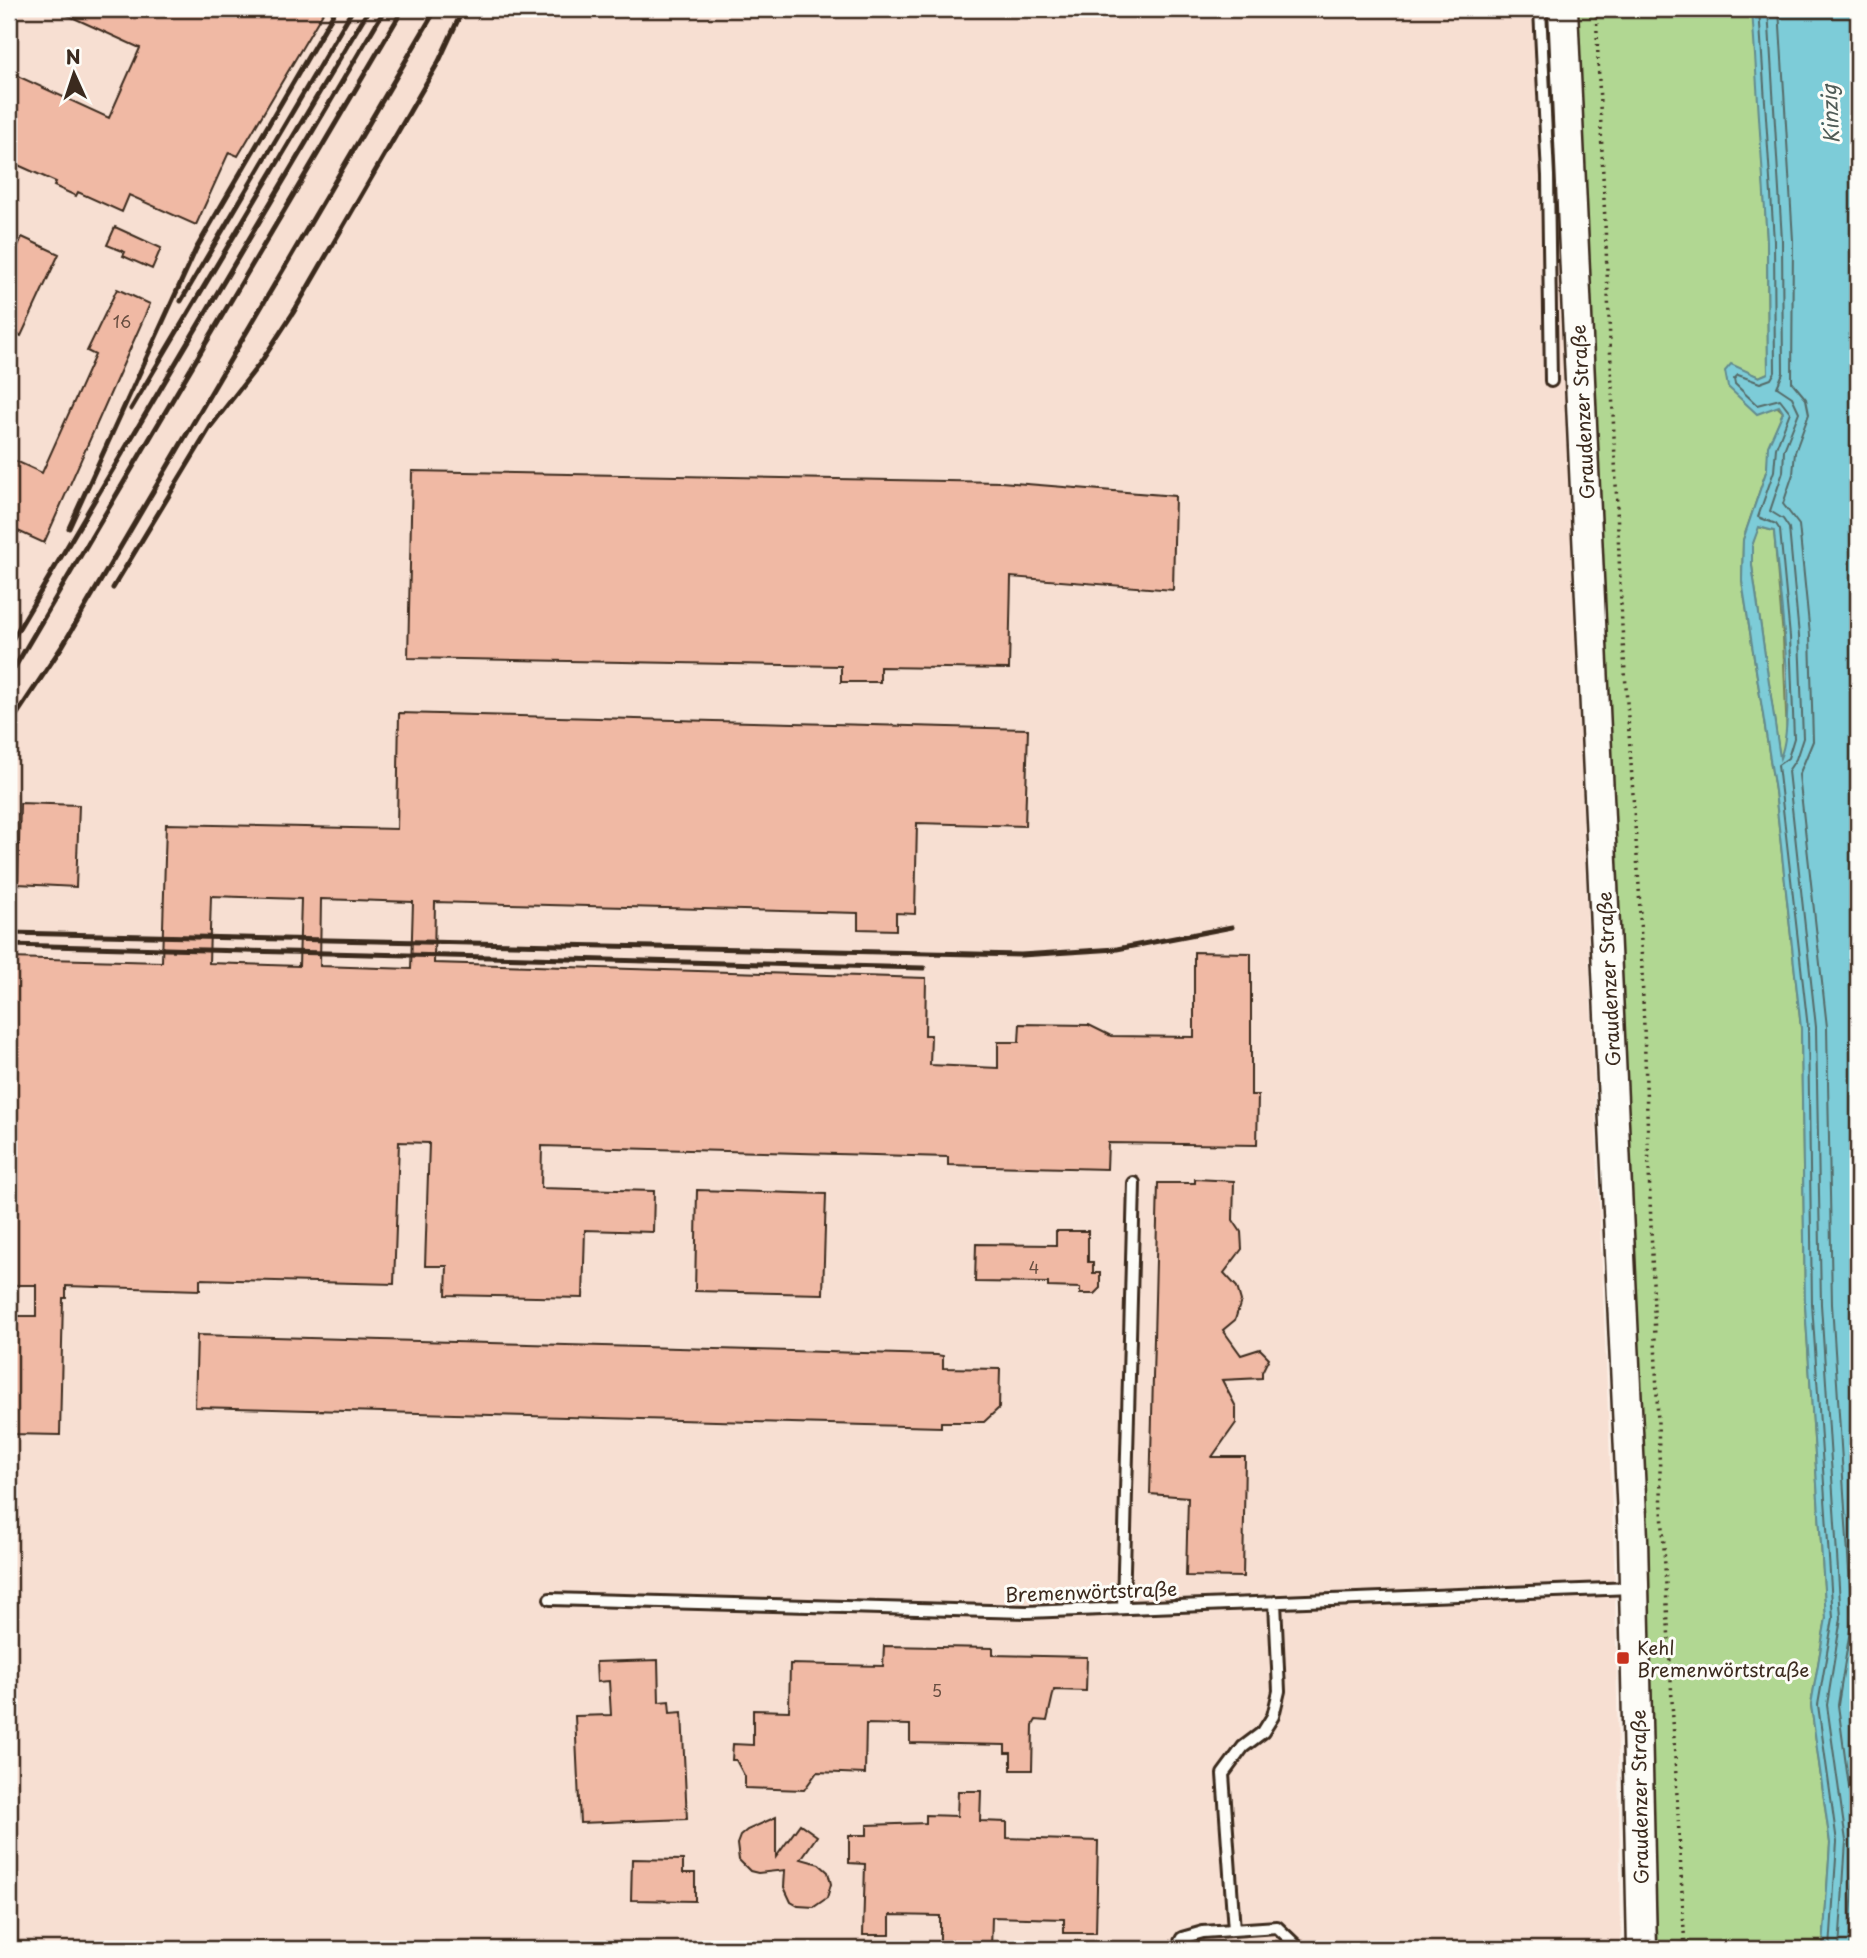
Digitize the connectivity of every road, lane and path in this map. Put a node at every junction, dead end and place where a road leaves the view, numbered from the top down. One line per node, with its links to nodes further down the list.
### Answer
1 (1540, 9): 4 (lane)
2 (1563, 9): 6 (street, Graudenzer Straße)
3 (1596, 9): 14 (path)
4 (1551, 381)
5 (1134, 1182): 9 (lane)
6 (1633, 1588): 8 (lane, Bremenwörtstraße); 11 (street, Graudenzer Straße)
7 (550, 1599): 9 (lane, Bremenwörtstraße)
8 (1275, 1602): 9 (lane, Bremenwörtstraße); 10 (lane)
9 (1123, 1608)
10 (1234, 1930): 12 (lane); 13 (lane)
11 (1641, 1947)
12 (1175, 1949)
13 (1300, 1949)
14 (1685, 1949)

